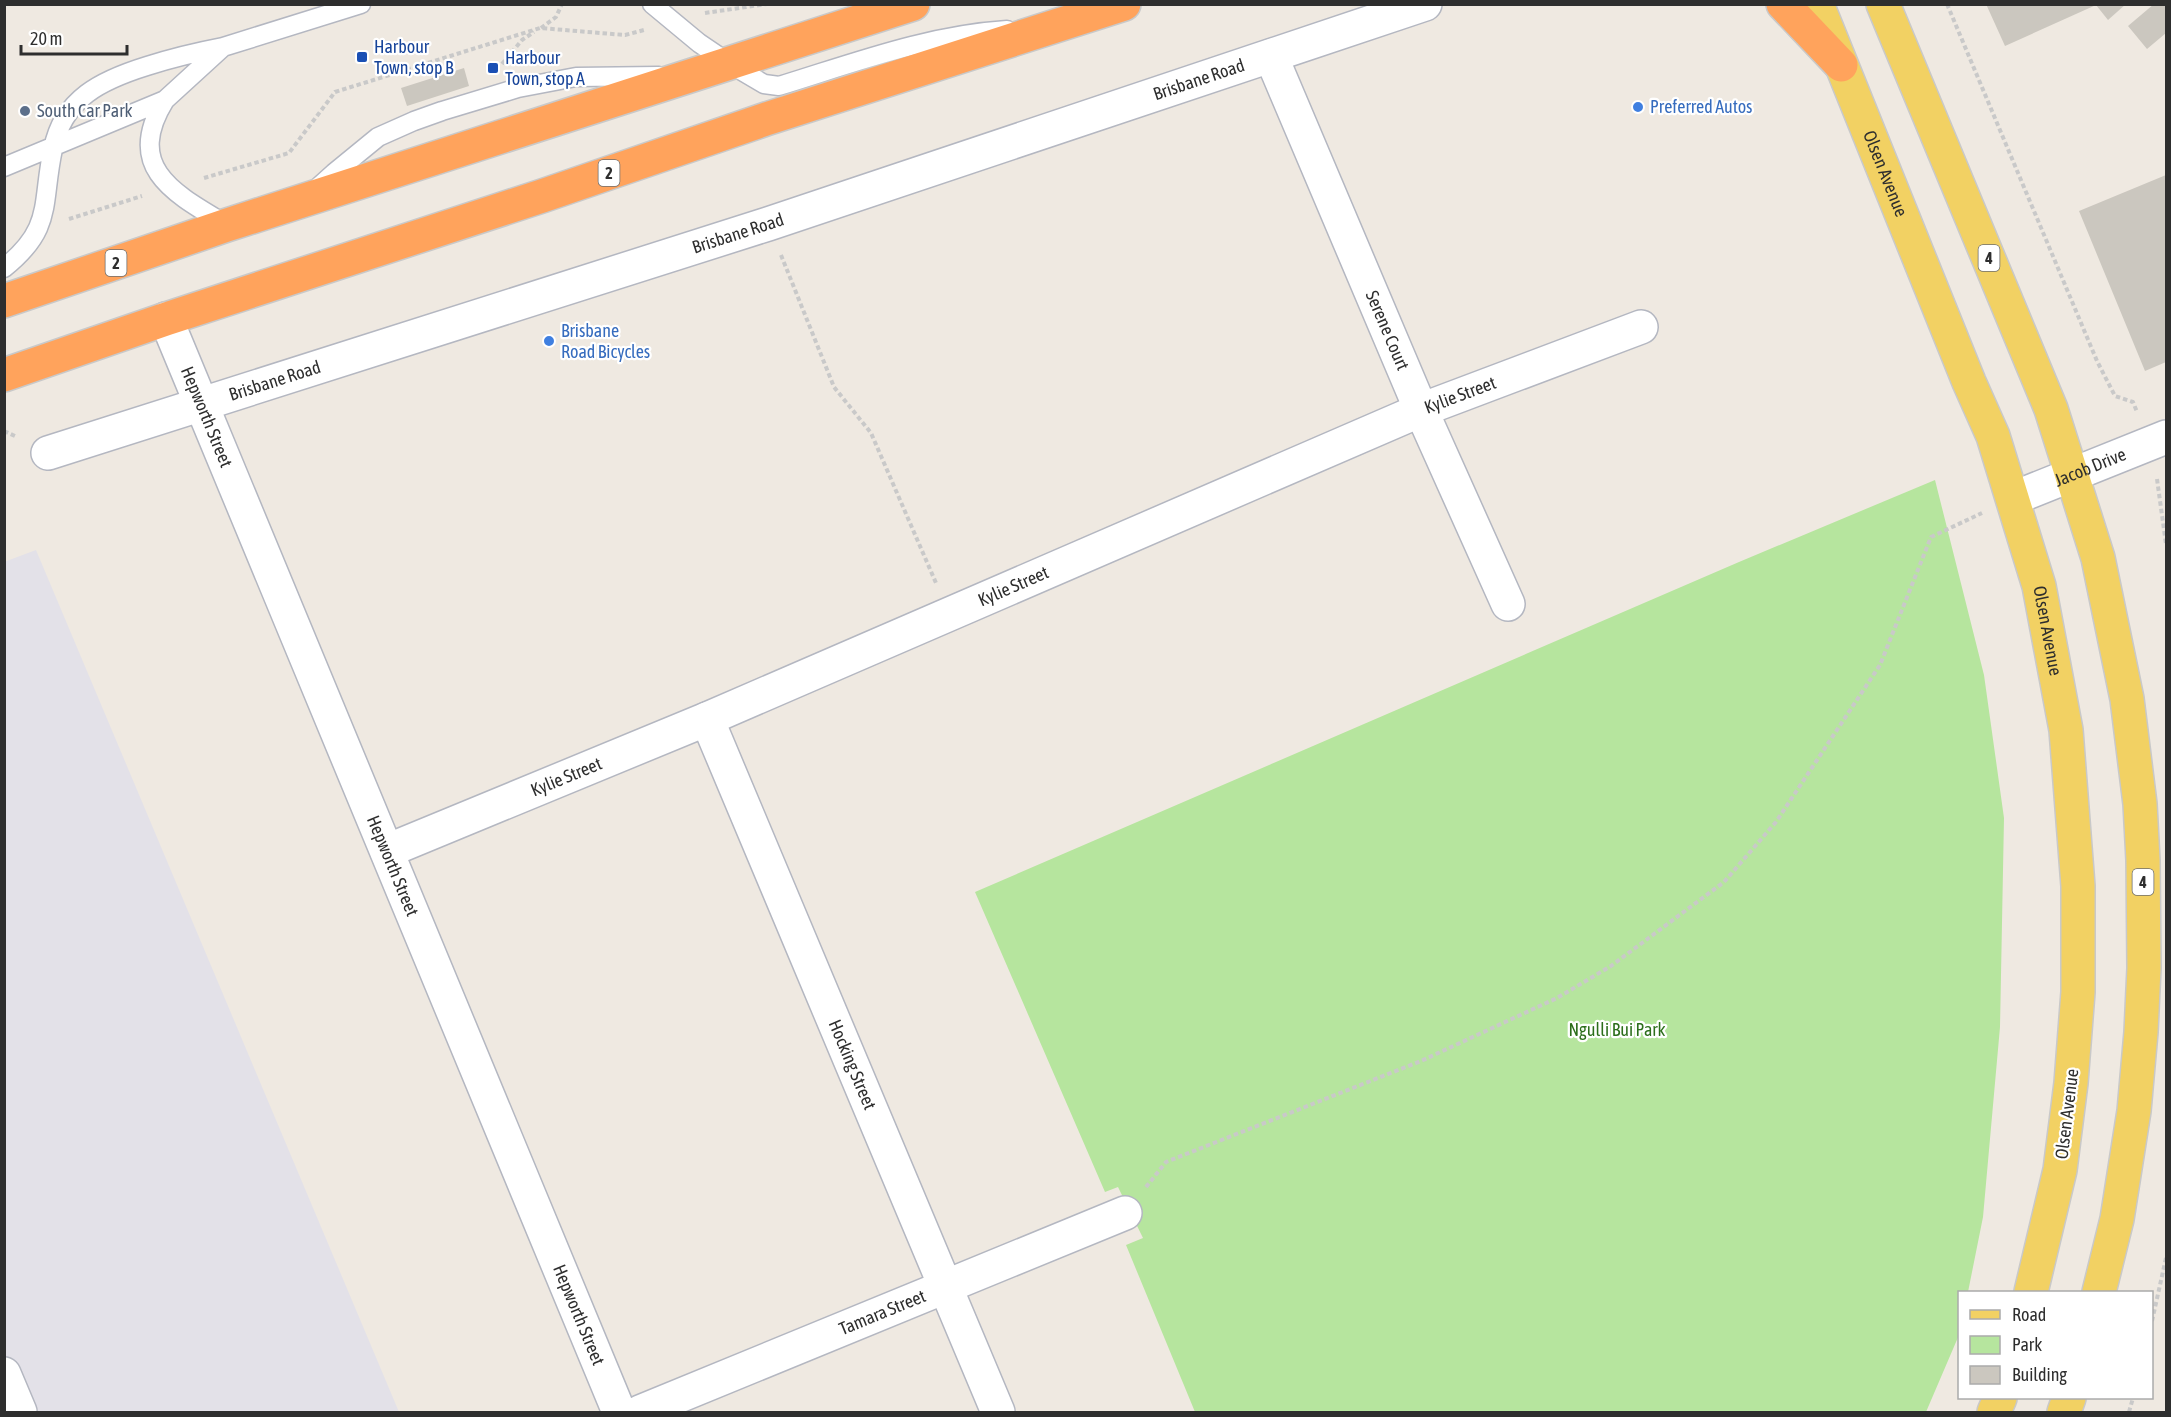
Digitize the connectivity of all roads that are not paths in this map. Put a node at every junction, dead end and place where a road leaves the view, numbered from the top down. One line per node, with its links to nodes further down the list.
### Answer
1 (361, 4): 10 (lane)
2 (652, 4): 12 (lane)
3 (913, 4): 12 (highway, 2)
4 (1124, 4): 9 (highway, 2)
5 (1425, 4): 11 (street, Brisbane Road)
6 (1783, 4): 13 (highway)
7 (1817, 4): 13 (main road, Olsen Avenue)
8 (1883, 4): 29 (main road, 4)
9 (1051, 28): 12 (lane); 22 (highway, 2)
10 (223, 47): 15 (lane); 16 (lane)
11 (1271, 56): 25 (street, Brisbane Road); 26 (street, Serene Court)
12 (730, 64): 14 (highway, 2)
13 (1841, 65): 30 (main road, Olsen Avenue)
14 (690, 77): 18 (highway, 2); 18 (lane)
15 (165, 100): 16 (lane); 19 (lane)
16 (53, 148): 17 (lane); 20 (lane)
17 (4, 168)
18 (304, 200): 19 (highway, 2)
19 (227, 225): 21 (highway, 2)
20 (4, 268)
21 (4, 301)
22 (166, 319): 24 (highway, 2); 25 (street, Hepworth Street)
23 (1641, 327): 26 (street, Kylie Street)
24 (4, 375)
25 (202, 403): 28 (street, Brisbane Road); 33 (street, Hepworth Street)
26 (1421, 410): 31 (street, Serene Court); 32 (street, Kylie Street)
27 (2159, 441): 29 (street, Jacob Drive)
28 (48, 453)
29 (2073, 476): 30 (street, Jacob Drive); 37 (main road, 4)
30 (2014, 498): 36 (main road, Olsen Avenue)
31 (1508, 604)
32 (707, 718): 33 (street, Kylie Street); 35 (street, Hocking Street)
33 (387, 851): 41 (street, Hepworth Street)
34 (1125, 1213): 35 (street, Tamara Street)
35 (946, 1287): 42 (street, Tamara Street); 43 (street, Hocking Street)
36 (2031, 1291)
37 (2099, 1291)
38 (4, 1374): 40 (street)
39 (2000, 1399): 44 (main road)
40 (20, 1413)
41 (619, 1413)
42 (640, 1413)
43 (998, 1413)
44 (1994, 1413)

